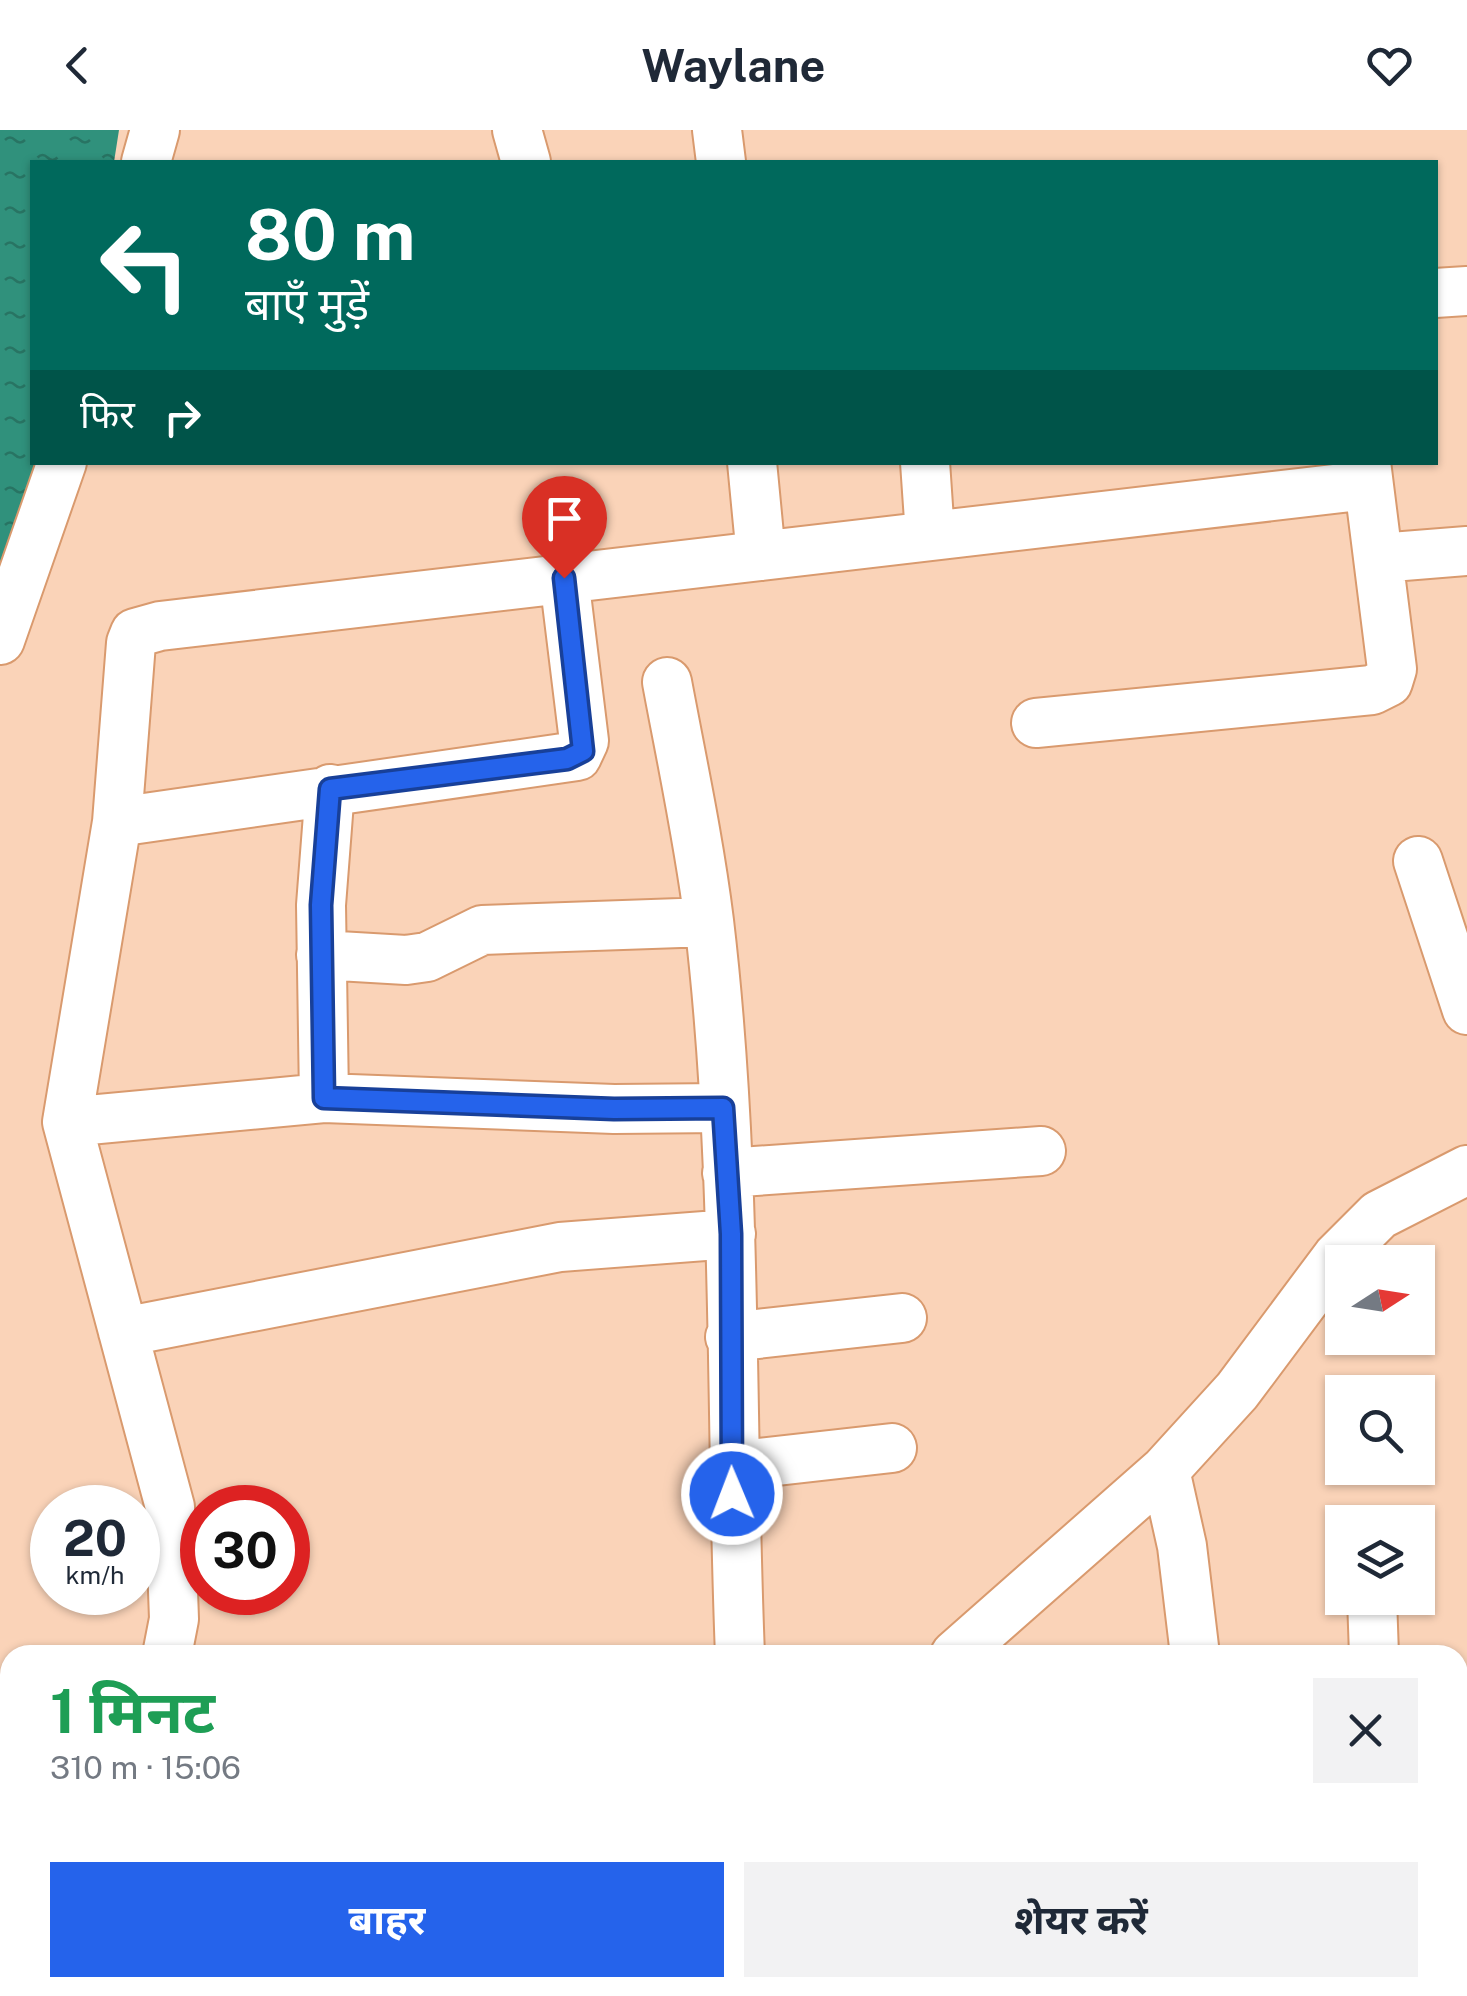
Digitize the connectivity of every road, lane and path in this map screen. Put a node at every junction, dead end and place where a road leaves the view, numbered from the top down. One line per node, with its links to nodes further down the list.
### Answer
1 (155, 130): 4 (street)
2 (517, 130): 5 (street)
3 (717, 130): 6 (street)
4 (147, 160)
5 (525, 160)
6 (720, 160)
7 (1467, 291): 8 (street)
8 (1438, 293)
9 (61, 465): 18 (street)
10 (752, 465): 15 (street)
11 (926, 465): 13 (street)
12 (1367, 474): 13 (street); 16 (street)
13 (930, 535): 15 (street)
14 (1467, 551): 16 (street)
15 (761, 556): 17 (street)
16 (1379, 558): 20 (street)
17 (564, 578): 21 (street); 22 (street)
18 (0, 640)
19 (667, 682): 24 (street)
20 (1036, 723)
21 (330, 789): 22 (street); 25 (street)
22 (117, 822): 29 (street)
23 (1418, 861): 26 (street)
24 (709, 922): 25 (street); 28 (street)
25 (322, 954): 27 (street)
26 (1467, 1010)
27 (324, 1098): 28 (street); 29 (street)
28 (723, 1108): 32 (street)
29 (67, 1122): 35 (street)
30 (1041, 1151): 32 (street)
31 (1467, 1170): 39 (street)
32 (727, 1173): 33 (street)
33 (731, 1234): 35 (street); 36 (street)
34 (902, 1318): 36 (street)
35 (123, 1332): 41 (street)
36 (730, 1337): 38 (street)
37 (892, 1448): 38 (street)
38 (732, 1466): 42 (street)
39 (1165, 1470): 43 (street); 44 (street)
40 (1373, 1615): 45 (street)
41 (169, 1645)
42 (740, 1645)
43 (978, 1645)
44 (1194, 1645)
45 (1374, 1645)

